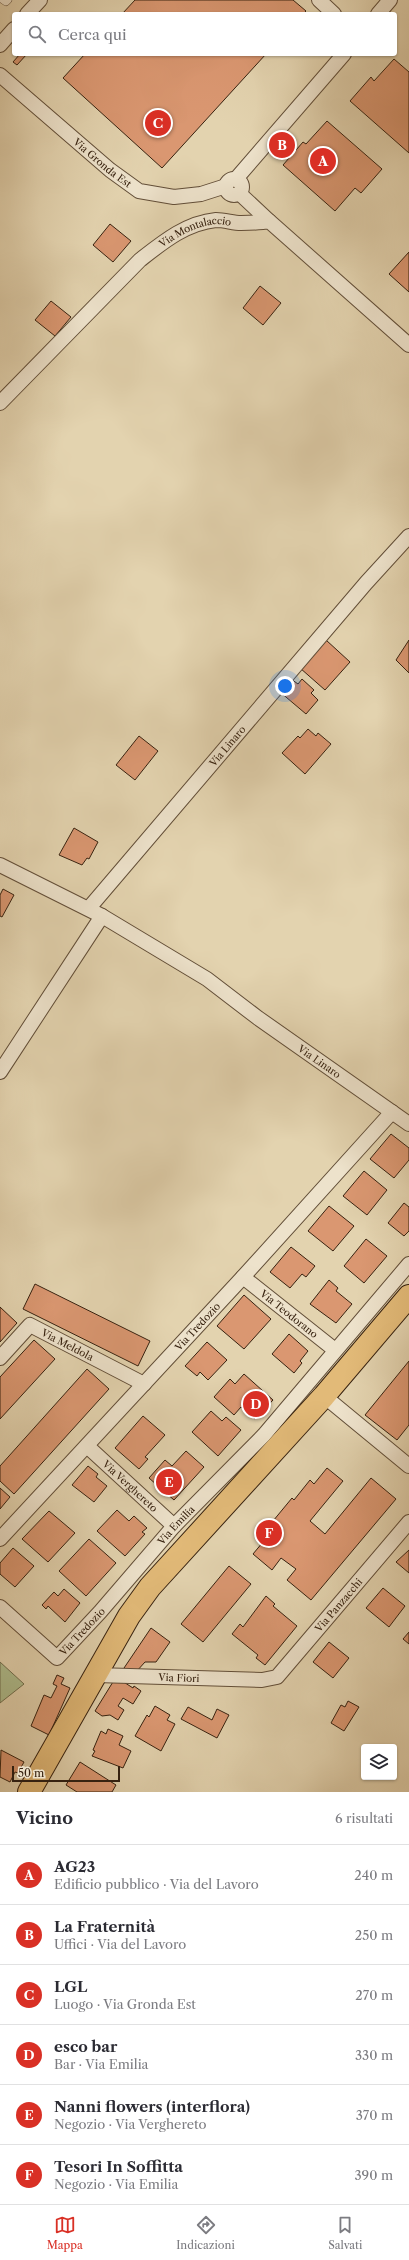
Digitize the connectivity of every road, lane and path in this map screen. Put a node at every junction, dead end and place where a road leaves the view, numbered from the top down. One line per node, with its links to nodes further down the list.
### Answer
1 (3, 0): 2 (lane)
2 (8, 0)
3 (40, 0): 6 (street)
4 (319, 0): 7 (street)
5 (390, 0): 8 (street)
6 (29, 12)
7 (332, 12)
8 (380, 12)
9 (12, 31): 10 (street)
10 (0, 45)
11 (342, 56): 13 (street)
12 (0, 75): 13 (street, Via Gronda Est)
13 (233, 186): 14 (street)
14 (269, 221): 15 (street); 16 (street, Via Montalaccio)
15 (409, 345)
16 (0, 403)
17 (409, 536): 19 (street, Via Linaro)
18 (0, 865): 19 (street, Via Linaro)
19 (89, 908): 20 (street, Via Linaro)
20 (102, 916): 21 (street); 22 (street, Via Linaro)
21 (0, 1072)
22 (392, 1112): 23 (street, Via Linaro); 25 (street, Via Tredozio)
23 (409, 1124)
24 (409, 1264): 27 (street, Via Emilia)
25 (243, 1276): 27 (street, Via Teodorano); 29 (street, Via Tredozio)
26 (409, 1296): 30 (main road, Via Emilia)
27 (335, 1350): 31 (street, Via Emilia)
28 (0, 1358): 29 (street, Via Meldola)
29 (144, 1384): 32 (street, Via Tredozio)
30 (324, 1396): 31 (main road, Via Emilia); 33 (street)
31 (270, 1442): 35 (street, Via Emilia); 39 (main road, Via Emilia)
32 (88, 1446): 35 (street, Via Verghereto); 36 (street, Via Tredozio)
33 (409, 1466)
34 (409, 1522): 41 (street, Via Panzacchi)
35 (174, 1526): 37 (street, Via Emilia)
36 (0, 1539)
37 (109, 1602): 38 (street, Via Tredozio); 39 (street)
38 (0, 1607)
39 (129, 1616): 40 (main road, Via Emilia)
40 (96, 1675): 41 (street, Via Fiori); 42 (main road, Via Emilia)
41 (262, 1680)
42 (30, 1792)

